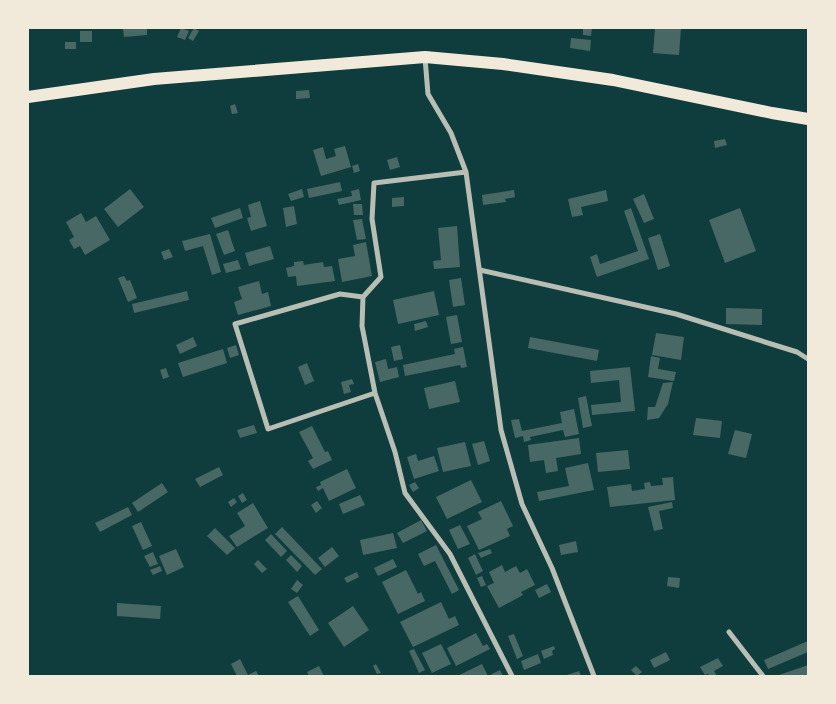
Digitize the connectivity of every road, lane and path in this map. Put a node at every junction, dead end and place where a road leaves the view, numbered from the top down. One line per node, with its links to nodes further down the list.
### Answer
1 (424, 58): 2 (main road); 3 (main road); 4 (street)
2 (28, 97)
3 (808, 120)
4 (466, 172): 5 (street); 6 (street)
5 (480, 270): 7 (street); 11 (street)
6 (363, 297): 8 (street); 8 (street)
7 (808, 358)
8 (375, 393): 10 (street)
9 (729, 632): 12 (street)
10 (512, 676)
11 (594, 676)
12 (763, 676)

